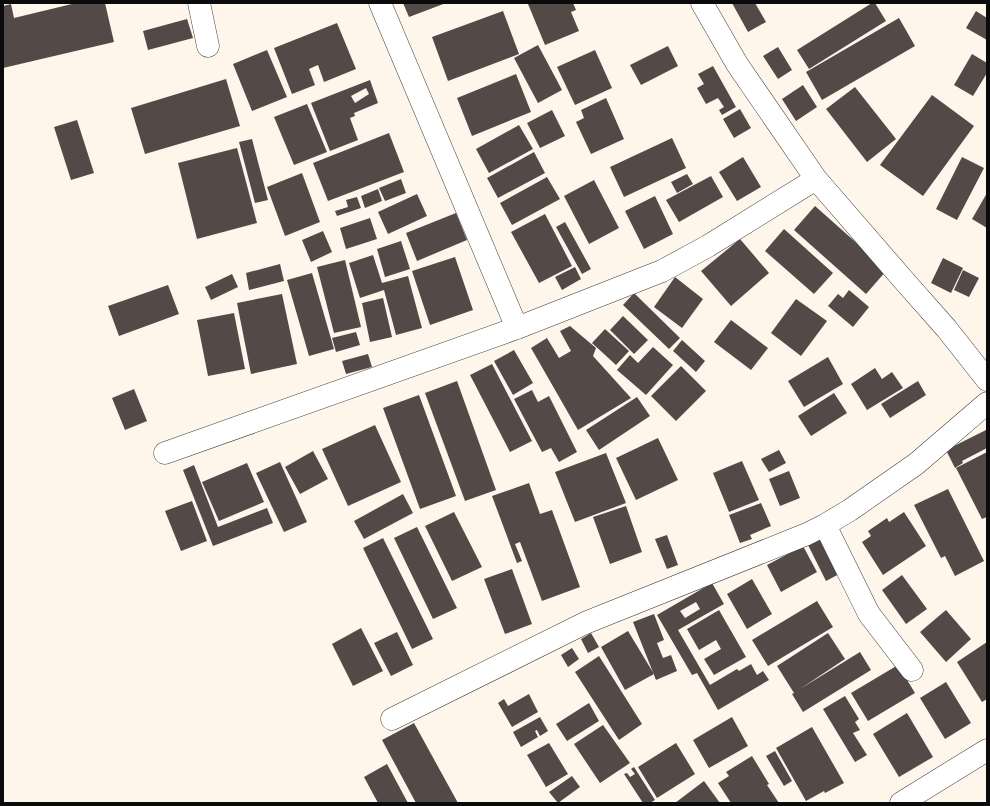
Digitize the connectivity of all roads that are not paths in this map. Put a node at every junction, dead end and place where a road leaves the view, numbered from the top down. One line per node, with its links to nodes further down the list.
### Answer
1 (199, 3): 4 (street)
2 (380, 3): 6 (street)
3 (702, 3): 5 (street)
4 (208, 46)
5 (816, 179): 6 (street); 7 (street)
6 (516, 328): 9 (street)
7 (987, 380)
8 (987, 403): 10 (street)
9 (165, 453)
10 (825, 525): 11 (street); 12 (street)
11 (912, 670)
12 (392, 719)
13 (987, 750): 14 (street)
14 (900, 803)

